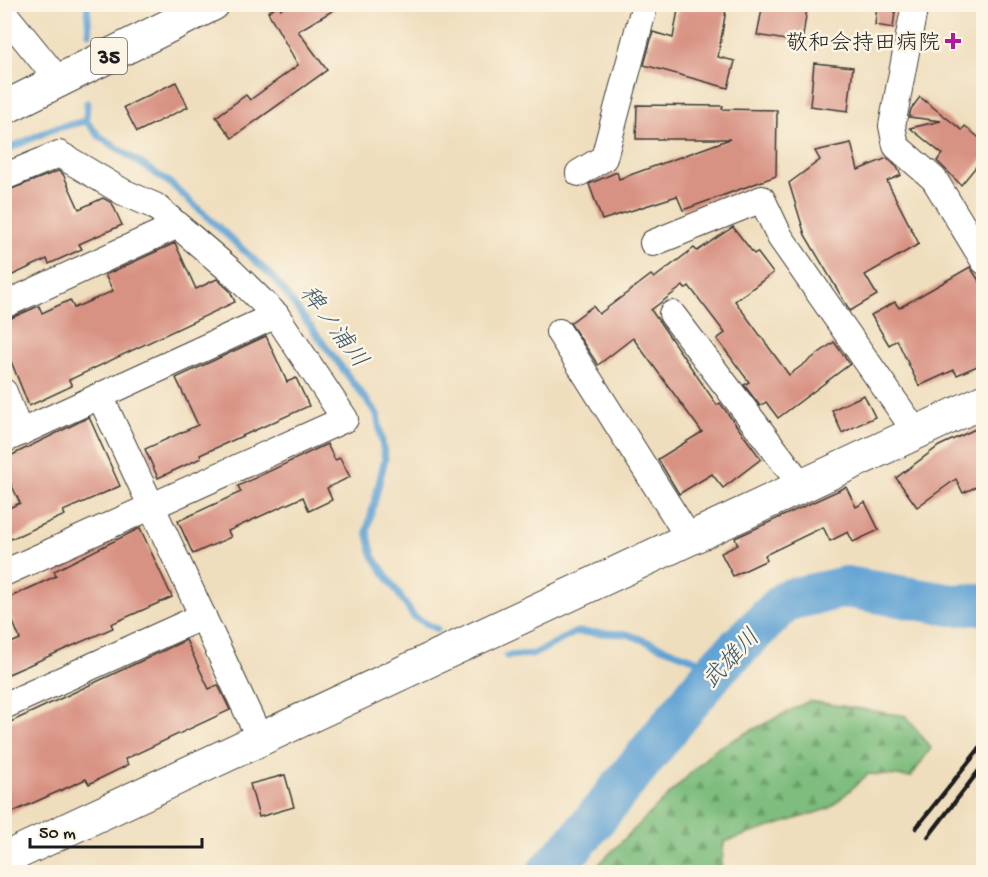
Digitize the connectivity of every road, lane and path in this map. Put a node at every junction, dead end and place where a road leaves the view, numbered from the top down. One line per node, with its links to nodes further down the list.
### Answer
1 (213, 4): 5 (main road, 35)
2 (645, 4): 7 (street)
3 (915, 4): 11 (street)
4 (4, 13): 5 (street)
5 (59, 81): 6 (main road, 35)
6 (4, 108)
7 (579, 172)
8 (4, 177): 9 (street)
9 (178, 225): 12 (street); 14 (street)
10 (653, 243): 19 (street)
11 (984, 261)
12 (4, 305)
13 (672, 314): 21 (street)
14 (276, 315): 17 (street); 22 (street)
15 (559, 332): 23 (street)
16 (4, 392): 20 (street)
17 (100, 396): 20 (street); 22 (street)
18 (984, 401): 19 (main road)
19 (916, 432): 21 (main road)
20 (12, 436)
21 (802, 486): 23 (main road)
22 (151, 505): 24 (street); 25 (street)
23 (689, 538): 27 (main road)
24 (4, 573)
25 (202, 616): 26 (street); 27 (street)
26 (4, 706)
27 (260, 739): 28 (main road)
28 (4, 859)

